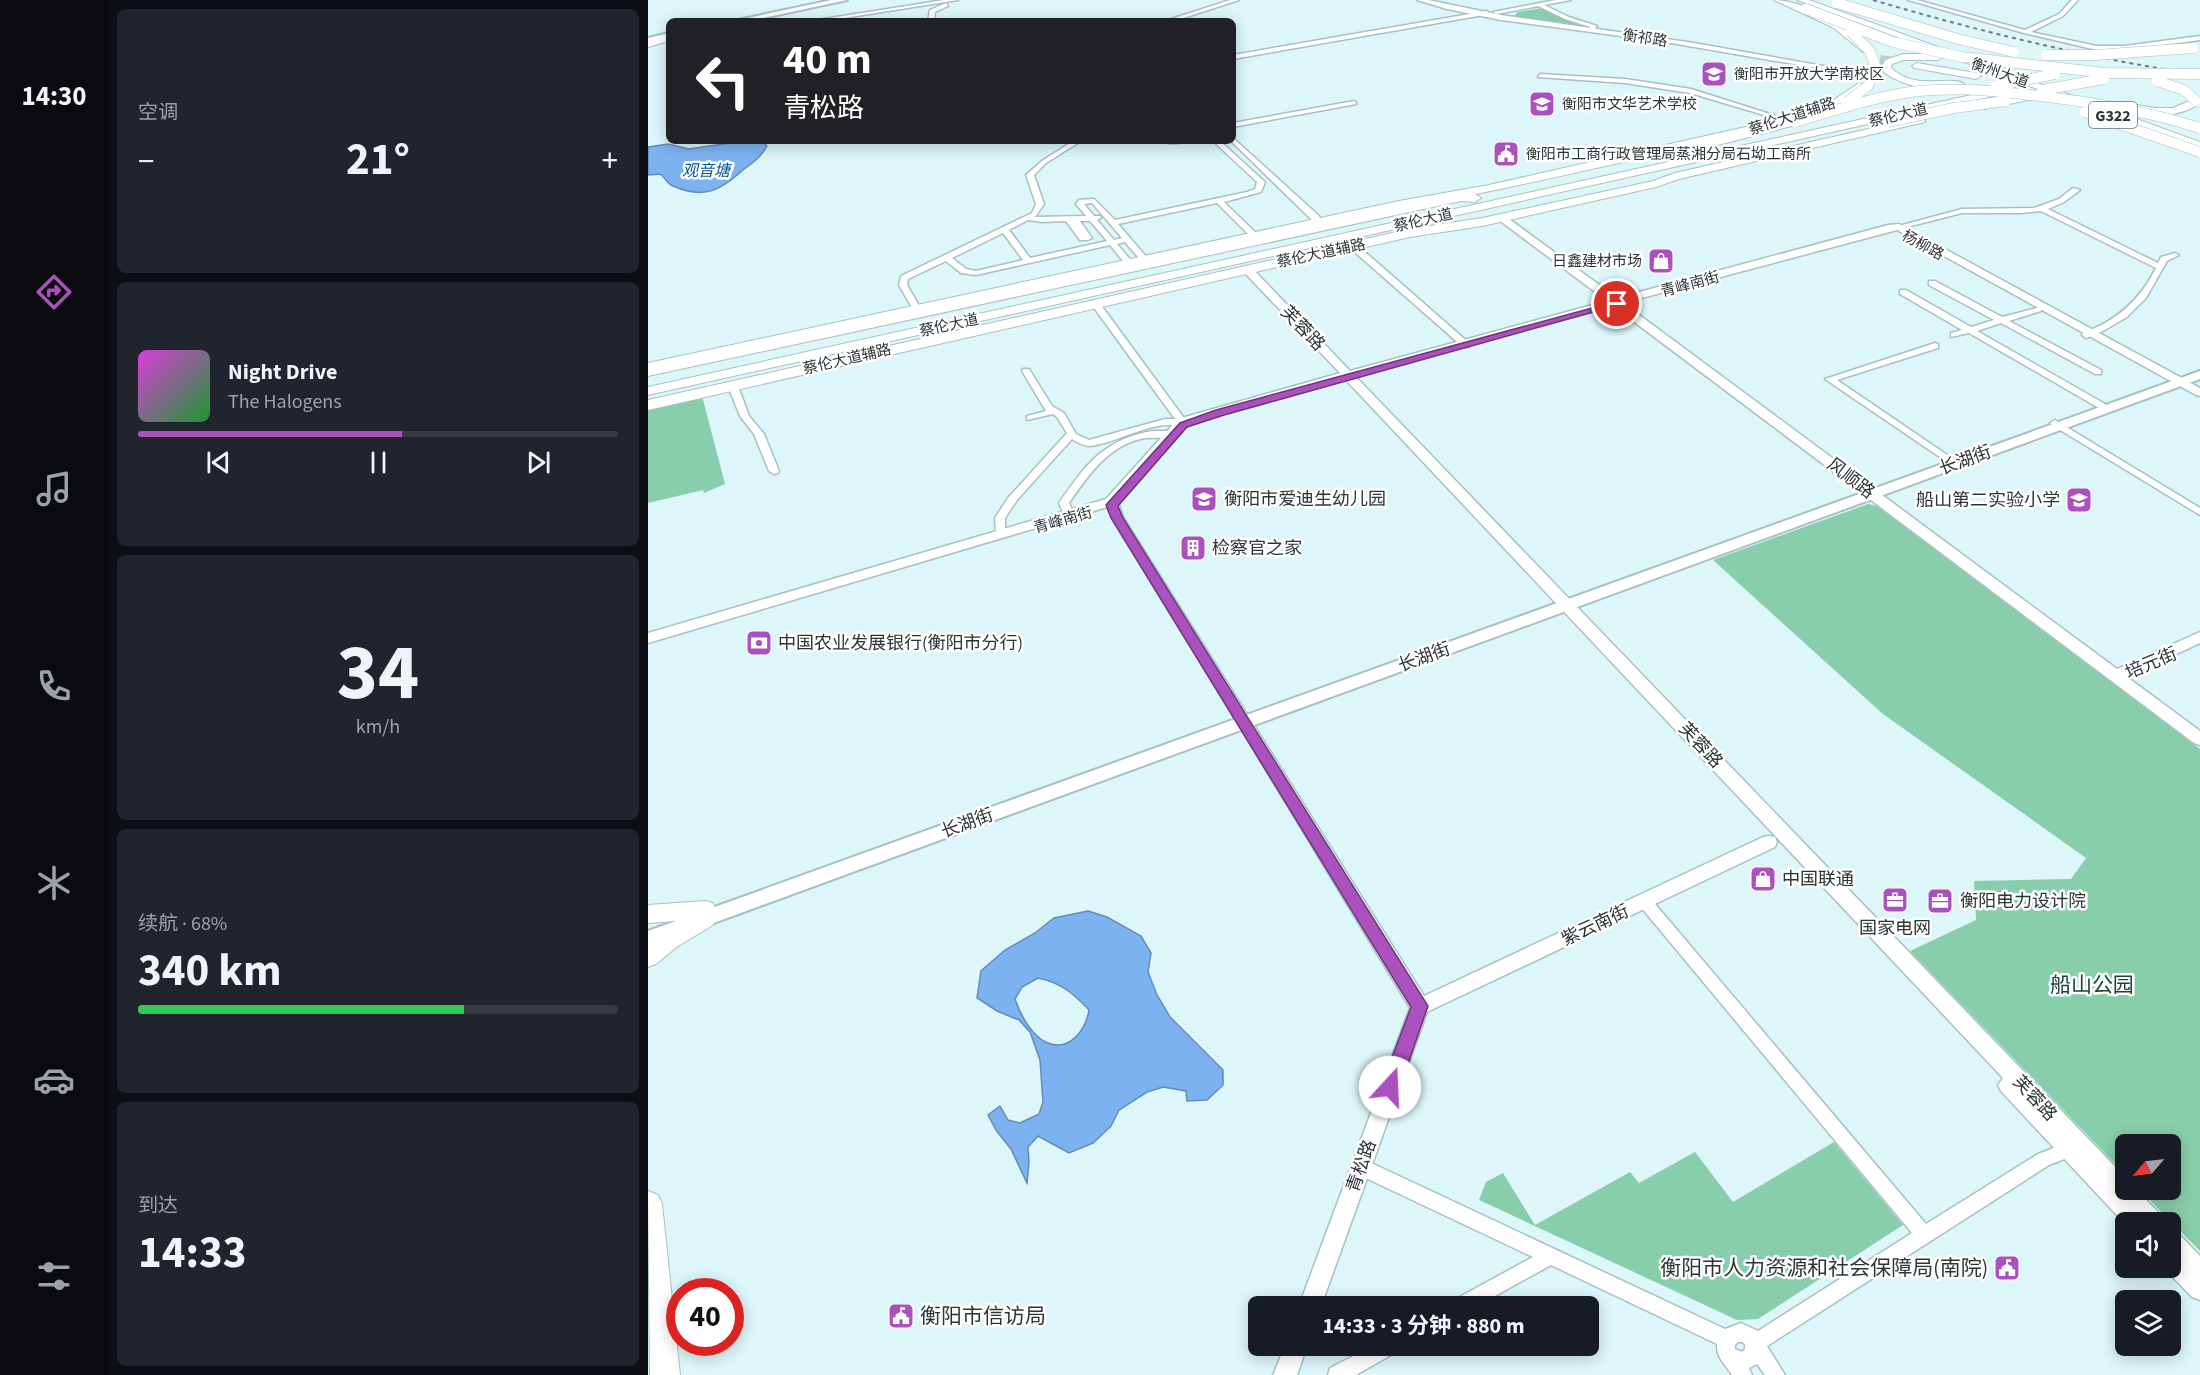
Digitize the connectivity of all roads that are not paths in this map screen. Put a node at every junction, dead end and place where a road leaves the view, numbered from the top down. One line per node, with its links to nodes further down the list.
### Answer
1 (833, 0): 21 (main road)
2 (843, 0): 22 (main road)
3 (928, 0): 16 (street)
4 (956, 0): 16 (street)
5 (963, 0): 18 (street)
6 (1236, 0): 25 (street)
7 (1420, 0): 20 (street, 衡祁路)
8 (1429, 0): 20 (street, 衡祁路)
9 (1568, 0): 19 (street)
10 (1778, 0): 37 (main road)
11 (1785, 0): 17 (main road)
12 (1820, 0): 41 (main road, 衡州大道 / G322)
13 (1911, 0): 27 (street)
14 (2075, 0): 27 (street)
15 (1833, 1): 31 (main road, bridge)
16 (937, 3): 18 (street); 23 (street)
17 (1804, 4): 38 (main road, bridge); 40 (main road, 衡州大道); 44 (main road, bridge)
18 (945, 5): 24 (street)
19 (1540, 5): 20 (street); 26 (street)
20 (1485, 14): 26 (street, 衡祁路); 32 (street)
21 (743, 18)
22 (752, 18)
23 (834, 18)
24 (932, 18)
25 (1178, 18)
26 (1590, 29): 37 (street, 衡祁路)
27 (2026, 32): 29 (street)
28 (666, 36): 30 (main road)
29 (2200, 38)
30 (648, 40)
31 (2198, 50): 40 (main road, bridge); 55 (main road, 蔡伦大道, bridge)
32 (1236, 56)
33 (2200, 58): 34 (main road)
34 (2178, 60)
35 (1893, 62): 46 (main road, 蔡伦大道辅路)
36 (2167, 62): 56 (main road, 蔡伦大道, bridge)
37 (1870, 74): 44 (main road, 蔡伦大道辅路)
38 (2200, 74)
39 (1540, 76): 44 (street)
40 (2027, 83): 53 (main road, 衡州大道 / G322)
41 (2075, 92): 43 (main road, bridge); 49 (main road, 衡州大道 / G322)
42 (1354, 103): 45 (street)
43 (1954, 108): 46 (main road, bridge); 54 (main road, bridge)
44 (1791, 121): 47 (main road, bridge); 55 (main road); 58 (main road, 蔡伦大道辅路)
45 (1236, 124)
46 (1882, 127): 48 (main road); 48 (main road); 57 (main road, 蔡伦大道辅路)
47 (2200, 128)
48 (1859, 129): 56 (main road)
49 (2200, 138)
50 (1236, 143): 74 (street)
51 (1073, 144): 71 (street)
52 (1219, 144): 66 (street)
53 (2200, 147)
54 (2200, 152)
55 (1632, 163): 65 (main road, 蔡伦大道)
56 (1640, 174): 57 (main road); 60 (main road, 蔡伦大道)
57 (1675, 176): 67 (main road, 蔡伦大道辅路)
58 (1489, 189): 62 (main road, 蔡伦大道辅路); 64 (main road)
59 (2076, 190): 69 (street)
60 (1551, 193): 63 (main road, 蔡伦大道); 67 (main road)
61 (1204, 194): 66 (street)
62 (1442, 196): 64 (main road); 68 (main road, 蔡伦大道辅路)
63 (1535, 196): 75 (main road); 78 (main road); 113 (main road, 蔡伦大道)
64 (1461, 197): 65 (main road); 68 (main road)
65 (1475, 198): 110 (main road, 蔡伦大道)
66 (1215, 201): 73 (street); 79 (street)
67 (1567, 204): 70 (main road, 蔡伦大道辅路)
68 (1402, 207): 74 (main road)
69 (2044, 210): 76 (street); 88 (street)
70 (1506, 217): 75 (main road, 蔡伦大道辅路); 93 (street, 风顺路)
71 (1028, 218): 72 (street); 77 (street)
72 (1093, 219): 73 (street); 73 (street); 81 (street)
73 (1110, 219): 80 (street)
74 (1321, 224): 79 (main road, 蔡伦大道辅路); 87 (main road)
75 (1444, 225): 78 (main road, 蔡伦大道辅路)
76 (1895, 228): 93 (street, 青峰南街); 95 (street, 杨柳路); 98 (street, 杨柳路)
77 (1005, 230): 84 (street); 86 (street)
78 (1395, 234): 82 (main road)
79 (1256, 237): 85 (main road, 蔡伦大道辅路)
80 (1127, 239): 81 (street); 85 (street)
81 (1112, 243): 86 (street); 87 (street)
82 (1350, 244): 89 (main road); 100 (street)
83 (2175, 255): 88 (street)
84 (946, 257): 86 (street); 94 (street)
85 (1145, 260): 87 (main road, 蔡伦大道辅路)
86 (1028, 261)
87 (1128, 266): 94 (main road, 蔡伦大道辅路); 106 (main road)
88 (2160, 267): 98 (street)
89 (1241, 268): 92 (main road); 109 (street, 芙蓉路)
90 (1932, 283): 96 (street)
91 (1903, 292): 97 (street)
92 (1094, 301): 102 (main road); 121 (street)
93 (1620, 302): 100 (street, 青峰南街); 127 (street, 风顺路)
94 (917, 309): 103 (main road, 蔡伦大道辅路)
95 (2038, 309): 96 (street); 98 (street, 杨柳路)
96 (2002, 320): 97 (street); 107 (street)
97 (1970, 330): 99 (street); 118 (street)
98 (2089, 334): 111 (street, 杨柳路)
99 (1954, 335)
100 (1465, 344): 109 (street, 青峰南街)
101 (1935, 346): 125 (street)
102 (869, 350): 112 (main road, 蔡伦大道辅路); 115 (main road)
103 (648, 367)
104 (2200, 370): 111 (main road, 长湖街)
105 (1026, 371): 119 (street)
106 (648, 372)
107 (2098, 372)
108 (2200, 375): 111 (main road, 长湖街)
109 (1345, 377): 121 (street, 青峰南街); 132 (street, 芙蓉路)
110 (648, 382)
111 (2175, 382): 114 (street, 杨柳路); 116 (street, 杨柳路); 118 (main road, 长湖街); 122 (main road, 长湖街)
112 (733, 386): 117 (main road, 蔡伦大道辅路); 126 (street)
113 (648, 391)
114 (2200, 393)
115 (648, 397)
116 (2200, 398)
117 (648, 405)
118 (2102, 406): 122 (main road, 长湖街)
119 (1055, 411): 120 (street); 124 (street)
120 (1030, 418)
121 (1183, 424): 123 (street, 青峰南街); 124 (street); 128 (street, 青峰南街)
122 (2058, 424): 125 (main road, 长湖街); 127 (main road, 长湖街); 129 (street)
123 (1171, 434): 128 (street, 青峰南街); 130 (street)
124 (1070, 435): 131 (street)
125 (1950, 461): 127 (main road, 长湖街)
126 (774, 471)
127 (1873, 491): 132 (main road, 长湖街); 137 (street, 风顺路)
128 (1112, 504): 130 (street, 青峰南街); 136 (street, 青峰南街); 138 (street)
129 (2200, 512)
130 (1070, 514): 131 (street, 青峰南街)
131 (1000, 534): 134 (street, 青峰南街)
132 (1562, 604): 138 (main road, 长湖街); 149 (street, 芙蓉路); 153 (street, 芙蓉路)
133 (2200, 637): 137 (street, 培元街)
134 (648, 638)
135 (2200, 642): 137 (street, 培元街)
136 (648, 643)
137 (2123, 675): 139 (street, 风顺路); 140 (street, 风顺路)
138 (1242, 720): 144 (main road, 长湖街); 148 (street)
139 (2200, 729)
140 (2200, 739)
141 (1769, 842): 142 (street, 紫云南街)
142 (1645, 902): 148 (street, 紫云南街); 154 (street)
143 (648, 914): 144 (main road)
144 (705, 914): 145 (main road, 长湖街); 146 (main road, 长湖街); 147 (main road)
145 (648, 931)
146 (648, 939)
147 (648, 957)
148 (1420, 1006): 150 (street, 青松路)
149 (2065, 1145): 152 (street, 芙蓉路); 154 (street)
150 (1361, 1167): 156 (street); 160 (street, 青松路)
151 (648, 1204): 166 (main road)
152 (2128, 1212)
153 (2143, 1212)
154 (1925, 1236): 162 (street)
155 (2181, 1252): 158 (street)
156 (1551, 1256): 161 (street); 163 (street)
157 (2181, 1269): 159 (street)
158 (2200, 1272)
159 (2200, 1289)
160 (1314, 1296)
161 (1478, 1296)
162 (1754, 1344): 163 (street); 170 (street)
163 (1729, 1348): 169 (street)
164 (1292, 1356): 167 (street)
165 (1372, 1356): 168 (street)
166 (665, 1375)
167 (1285, 1375)
168 (1337, 1375)
169 (1743, 1375)
170 (1776, 1375)

